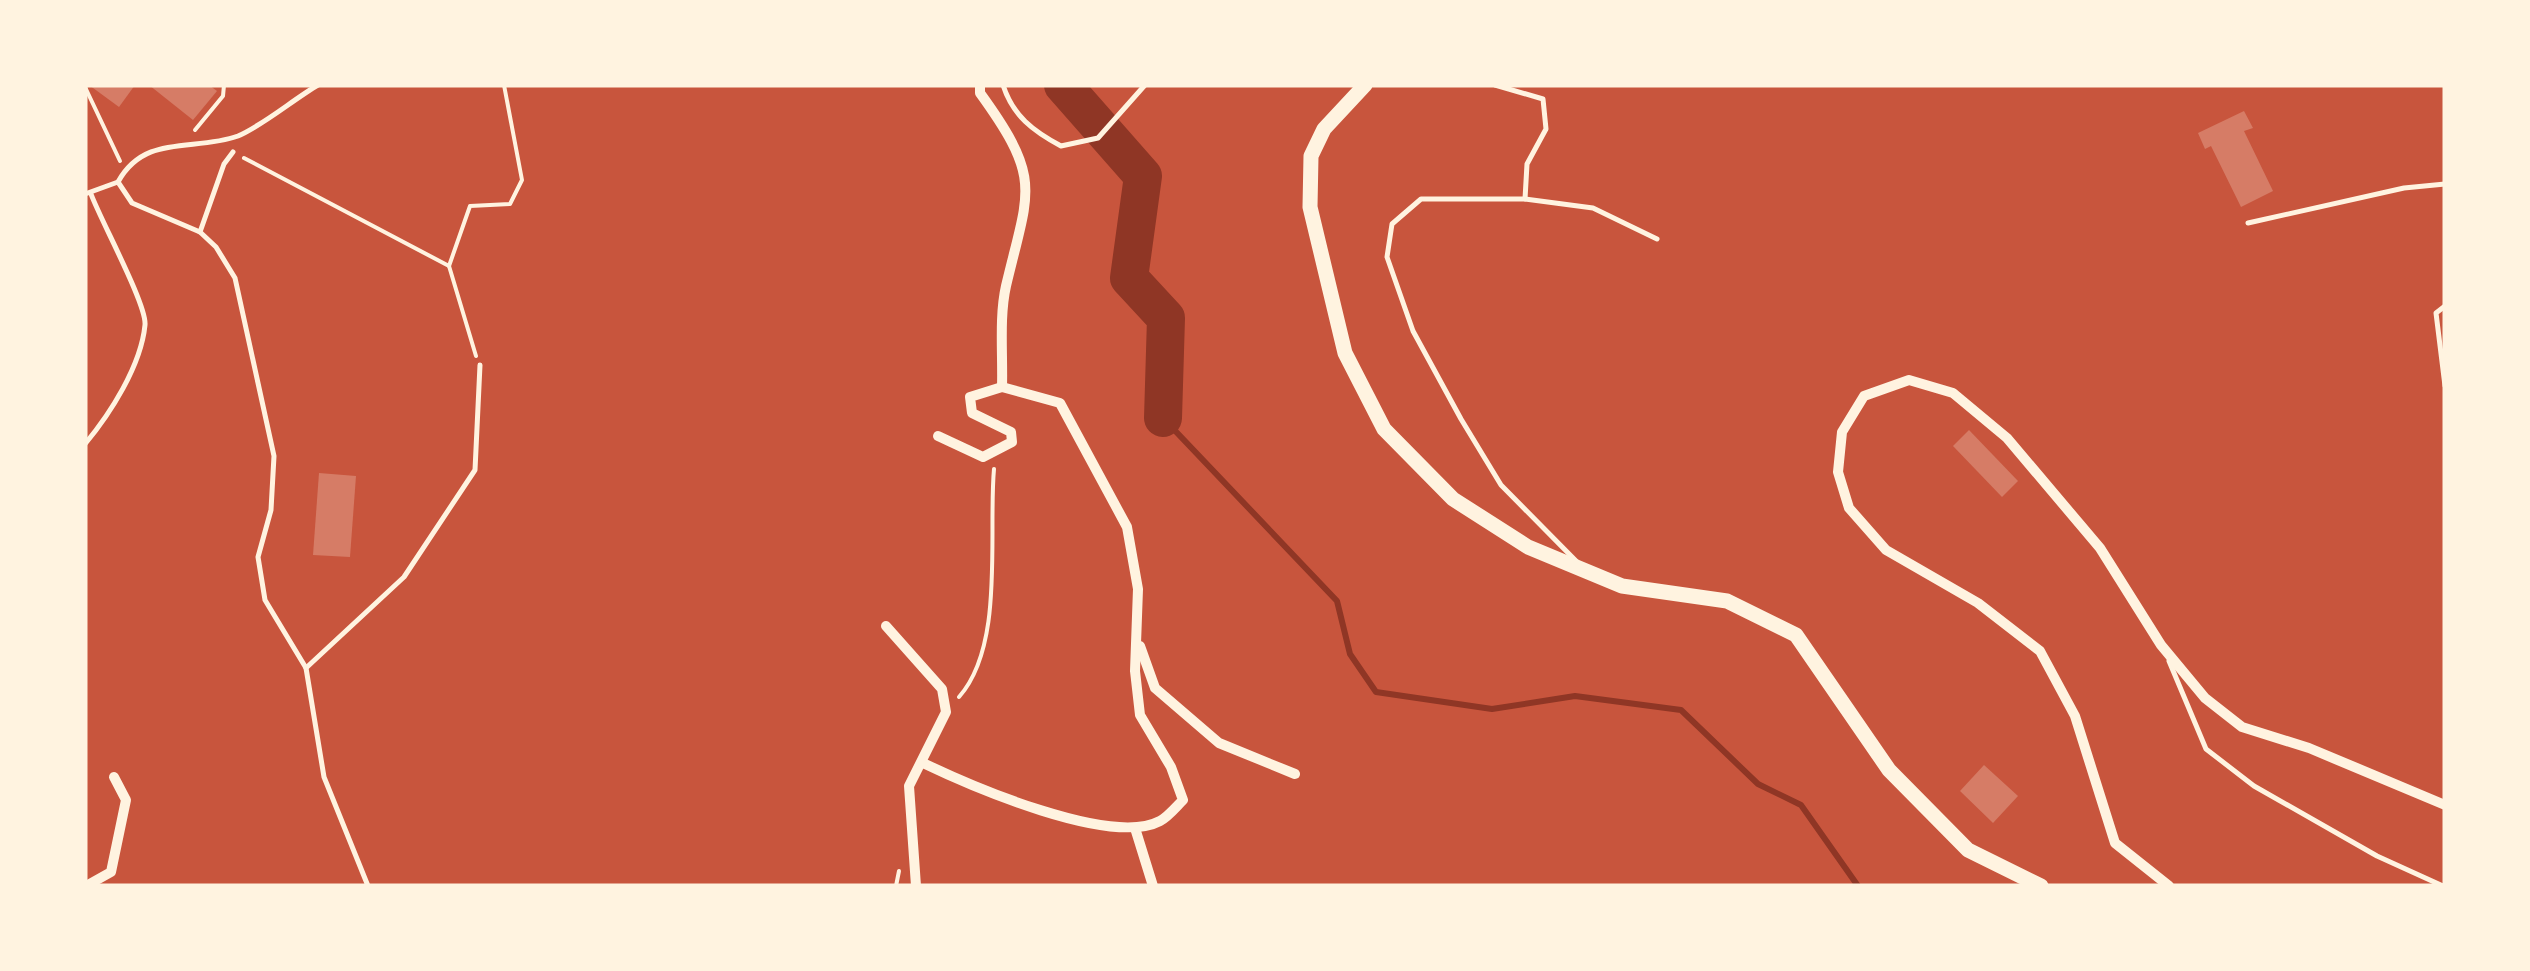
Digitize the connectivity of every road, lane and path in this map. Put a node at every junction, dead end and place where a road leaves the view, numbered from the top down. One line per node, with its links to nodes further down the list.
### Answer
1 (224, 85): 10 (path)
2 (318, 85): 10 (lane)
3 (504, 85): 20 (path)
4 (980, 85): 24 (street)
5 (1002, 85): 6 (lane)
6 (1145, 85)
7 (1365, 85): 28 (main road)
8 (1494, 85): 16 (lane)
9 (85, 87): 12 (path)
10 (184, 143): 12 (lane)
11 (233, 152): 18 (lane); 20 (path)
12 (125, 170): 13 (lane)
13 (118, 182): 15 (lane); 18 (lane)
14 (2445, 184): 17 (lane)
15 (88, 194): 26 (lane)
16 (1525, 198): 19 (lane); 28 (lane)
17 (2248, 223)
18 (200, 232): 32 (lane)
19 (1657, 240)
20 (448, 266): 22 (path)
21 (2445, 306): 23 (lane)
22 (480, 365): 32 (lane)
23 (2445, 386)
24 (1002, 387): 27 (street); 30 (street)
25 (938, 436): 27 (street)
26 (85, 444)
27 (996, 453): 33 (path)
28 (1583, 570): 43 (main road)
29 (886, 626): 33 (street)
30 (1138, 640): 35 (street); 38 (street)
31 (2161, 645): 37 (street); 44 (street); 45 (lane)
32 (306, 668): 40 (lane)
33 (946, 712): 34 (street)
34 (923, 763): 38 (street); 41 (street)
35 (1294, 774)
36 (114, 777): 39 (street)
37 (2445, 804)
38 (1134, 828): 42 (street)
39 (86, 886)
40 (368, 886)
41 (916, 886)
42 (1153, 886)
43 (2040, 886)
44 (2169, 886)
45 (2443, 886)

